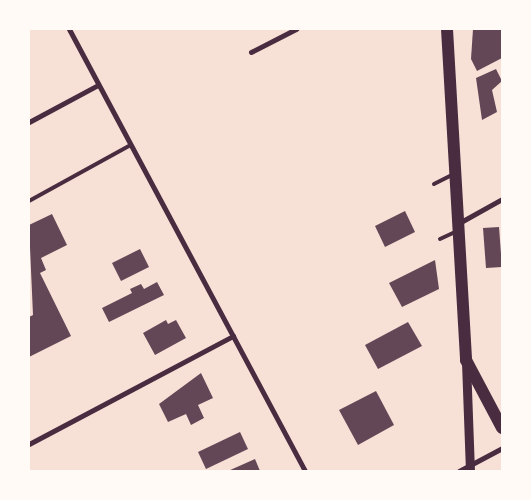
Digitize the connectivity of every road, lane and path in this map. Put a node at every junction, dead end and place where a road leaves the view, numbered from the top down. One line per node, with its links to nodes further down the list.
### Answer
1 (69, 29): 5 (street)
2 (296, 29): 4 (street)
3 (447, 29): 8 (main road)
4 (250, 52)
5 (98, 85): 6 (street); 7 (street)
6 (29, 122)
7 (131, 145): 11 (lane); 14 (street)
8 (456, 173): 9 (lane); 12 (main road)
9 (434, 184)
10 (502, 199): 12 (street)
11 (29, 201)
12 (459, 226): 13 (lane); 15 (main road)
13 (440, 239)
14 (233, 336): 17 (street); 20 (street)
15 (466, 360): 16 (main road); 19 (street)
16 (502, 428)
17 (29, 444)
18 (502, 448): 19 (street)
19 (470, 469): 21 (street)
20 (305, 471)
21 (459, 471)

